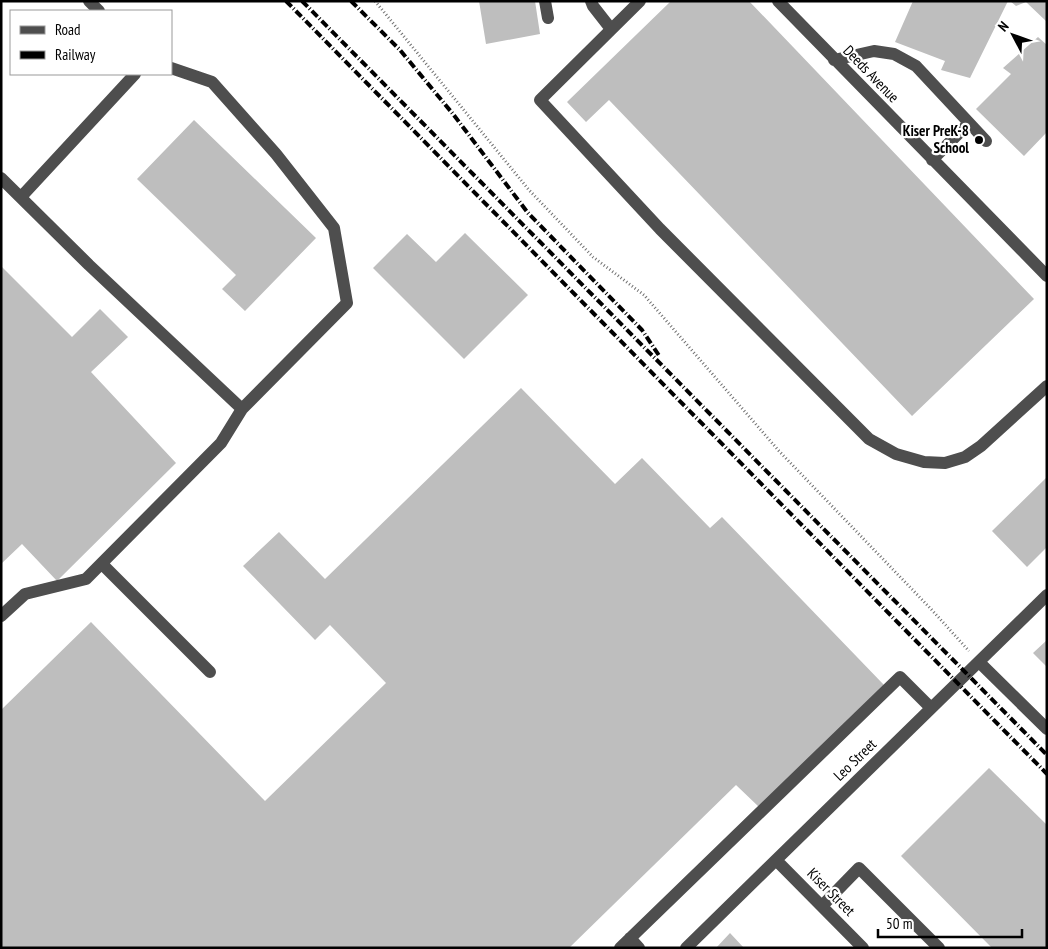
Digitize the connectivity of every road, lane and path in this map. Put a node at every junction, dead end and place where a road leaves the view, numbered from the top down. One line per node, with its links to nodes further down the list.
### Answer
1 (88, 1): 7 (street)
2 (375, 1): 24 (path)
3 (545, 1): 8 (street)
4 (592, 1): 9 (street)
5 (640, 1): 9 (street)
6 (778, 1): 10 (street, Deeds Avenue)
7 (98, 10)
8 (548, 18)
9 (611, 29): 19 (street)
10 (834, 60): 13 (street); 15 (street, Deeds Avenue)
11 (172, 68): 20 (street)
12 (134, 75): 17 (street)
13 (969, 123): 14 (street); 15 (street)
14 (986, 141)
15 (932, 160): 18 (street, Deeds Avenue)
16 (1, 178): 17 (street)
17 (21, 198): 20 (street)
18 (1047, 276)
19 (1047, 386)
20 (242, 409): 21 (street)
21 (102, 564): 23 (street); 25 (street)
22 (1047, 596): 24 (street, Leo Street)
23 (1, 616)
24 (979, 662): 26 (street, Leo Street); 27 (street)
25 (210, 672)
26 (931, 708): 28 (street, Leo Street); 30 (street)
27 (1047, 729)
28 (776, 860): 29 (street, Kiser Street); 33 (street, Leo Street)
29 (822, 906): 34 (street, Kiser Street); 35 (street)
30 (630, 938): 31 (street); 32 (street)
31 (620, 948)
32 (639, 948)
33 (686, 948)
34 (863, 948)
35 (939, 948)

